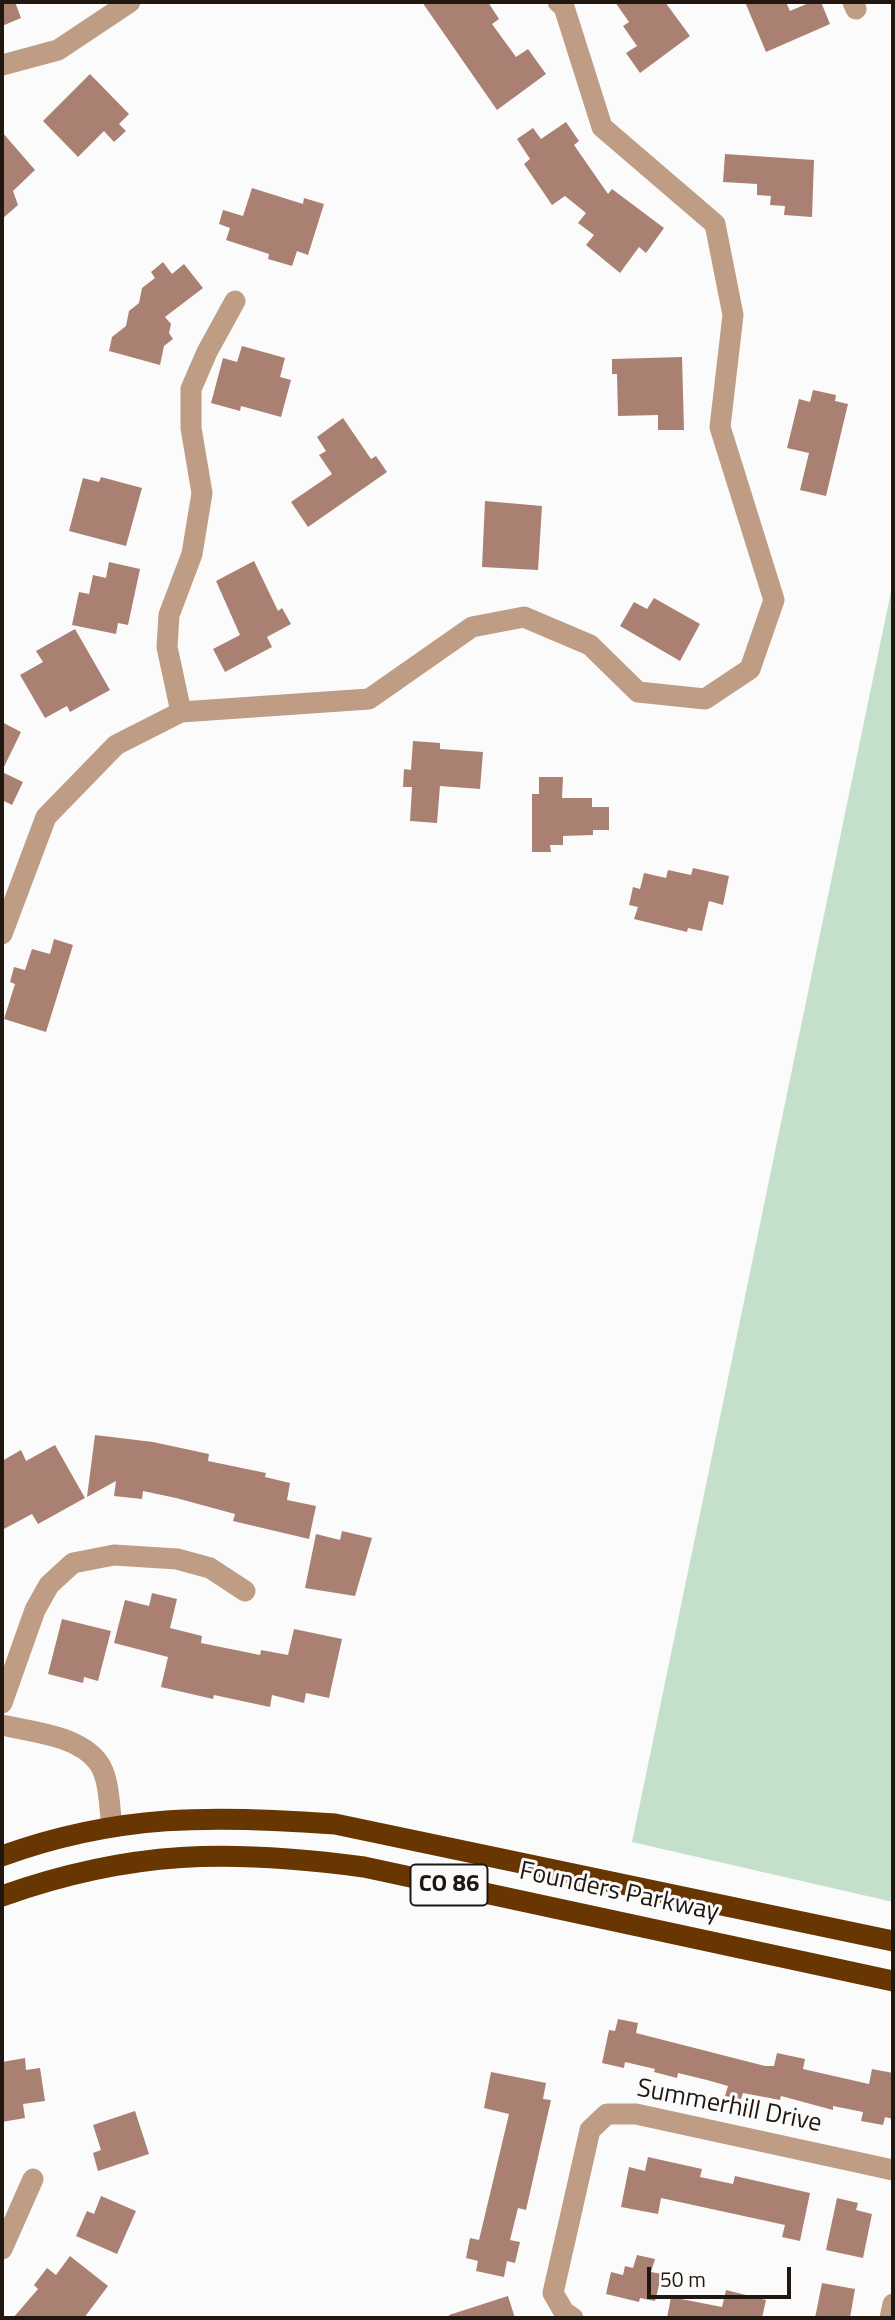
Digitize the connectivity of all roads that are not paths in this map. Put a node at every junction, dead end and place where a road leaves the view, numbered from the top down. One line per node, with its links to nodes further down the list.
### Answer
1 (130, 2): 3 (street)
2 (558, 2): 5 (street)
3 (2, 65)
4 (235, 301): 5 (street)
5 (181, 712): 6 (street)
6 (2, 933)
7 (245, 1591): 8 (street)
8 (2, 1703)
9 (2, 1725): 10 (street)
10 (111, 1826): 11 (highway, Founders Parkway / CO 86); 13 (highway, Founders Parkway / CO 86)
11 (2, 1856)
12 (2, 1896): 14 (highway, Founders Parkway / CO 86)
13 (893, 1941)
14 (893, 1981)
15 (893, 2170): 19 (street, Summerhill Drive)
16 (33, 2179): 17 (street)
17 (2, 2249)
18 (893, 2304): 20 (street)
19 (572, 2318)
20 (890, 2318)

